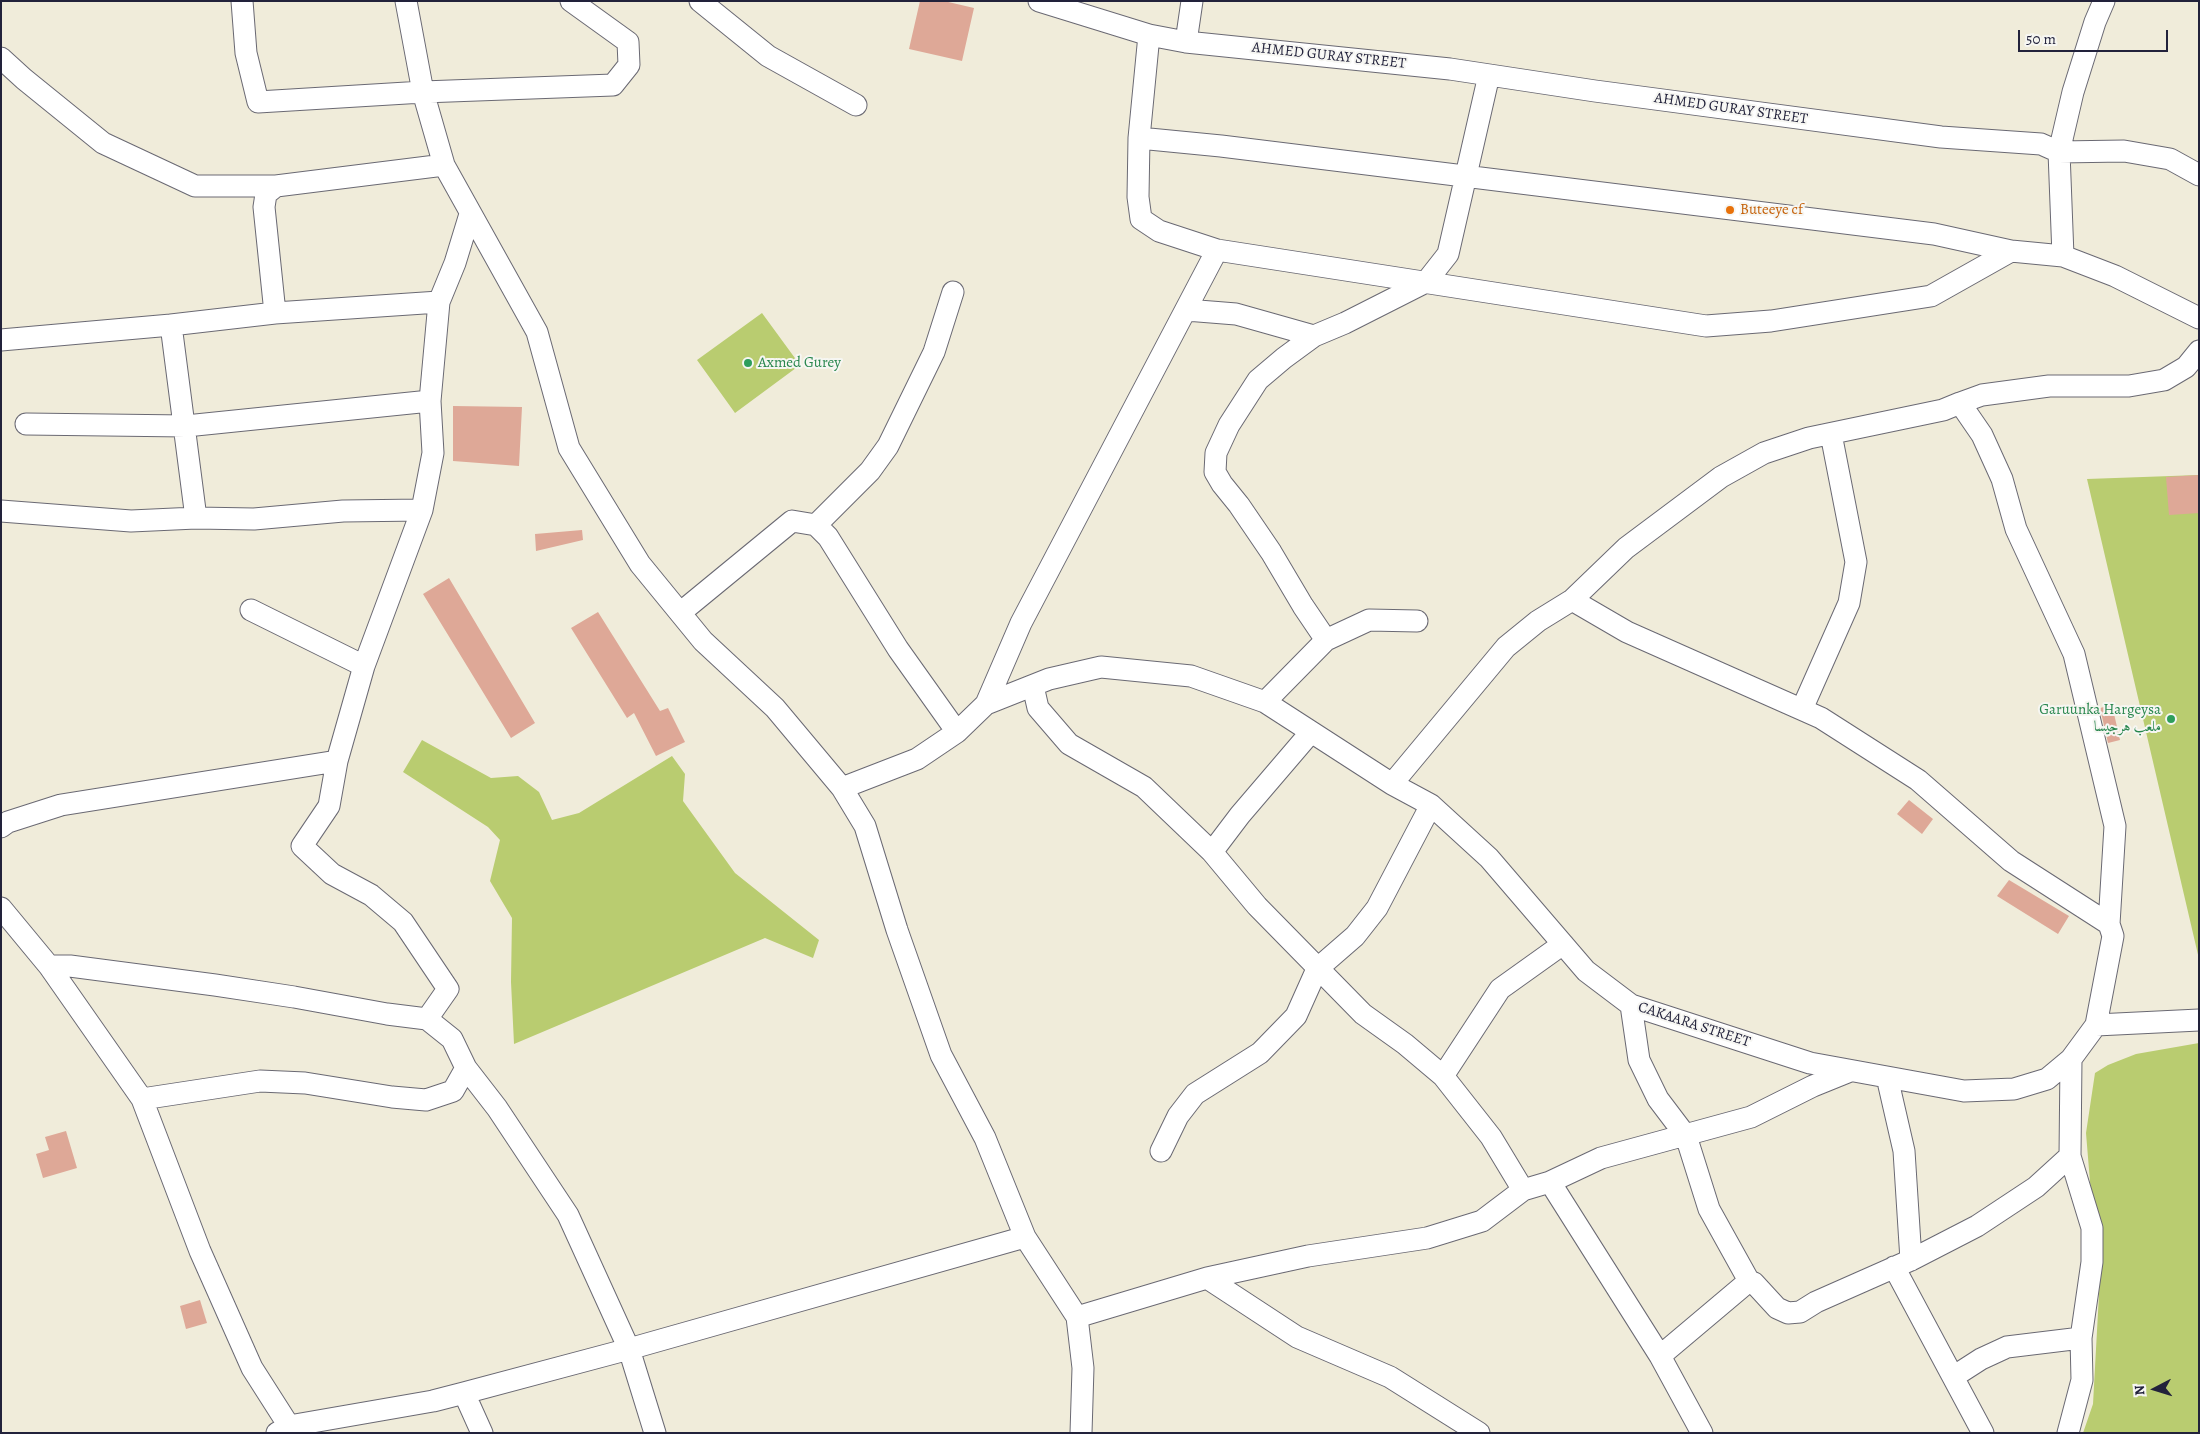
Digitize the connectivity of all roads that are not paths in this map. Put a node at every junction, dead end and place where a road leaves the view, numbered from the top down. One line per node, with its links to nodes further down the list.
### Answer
1 (242, 1): 12 (street)
2 (406, 1): 12 (street)
3 (571, 1): 12 (street)
4 (700, 1): 13 (street)
5 (1039, 1): 8 (street, AHMED GURAY STREET)
6 (1192, 1): 9 (street)
7 (2104, 1): 15 (street)
8 (1149, 35): 9 (street, AHMED GURAY STREET); 14 (street)
9 (1186, 42): 11 (street, AHMED GURAY STREET)
10 (1, 58): 19 (street)
11 (1489, 75): 15 (street, AHMED GURAY STREET); 17 (street)
12 (423, 92): 16 (street)
13 (856, 105)
14 (1139, 138): 17 (street); 21 (street)
15 (2059, 152): 18 (street); 23 (street)
16 (444, 164): 19 (street); 20 (street)
17 (1467, 176): 22 (street); 24 (street)
18 (2199, 176)
19 (276, 186): 28 (street)
20 (470, 214): 26 (street); 45 (street)
21 (1218, 250): 24 (street); 27 (street)
22 (2011, 252): 23 (street); 24 (street)
23 (2063, 256): 29 (street)
24 (1426, 282): 31 (street)
25 (953, 292): 42 (street)
26 (439, 302): 28 (street); 34 (street)
27 (1186, 310): 31 (street); 51 (street)
28 (276, 312): 30 (street)
29 (2199, 318)
30 (172, 325): 32 (street); 37 (street)
31 (1314, 336): 47 (street)
32 (1, 340)
33 (2199, 351): 35 (street)
34 (430, 401): 37 (street); 39 (street)
35 (1960, 403): 38 (street); 62 (street)
36 (26, 424): 37 (street)
37 (186, 426): 41 (street)
38 (1831, 434): 43 (street); 52 (street)
39 (422, 510): 41 (street); 48 (street)
40 (1, 511): 41 (street)
41 (196, 518)
42 (816, 525): 45 (street); 53 (street)
43 (1572, 600): 52 (street); 56 (street)
44 (251, 610): 48 (street)
45 (680, 613): 57 (street)
46 (1416, 621): 47 (street)
47 (1326, 640): 50 (street)
48 (364, 666): 55 (street)
49 (1033, 686): 50 (street, CAKAARA STREET); 51 (street, CAKAARA STREET); 60 (street)
50 (1265, 702): 54 (street, CAKAARA STREET)
51 (986, 704): 53 (street)
52 (1802, 709): 62 (street)
53 (957, 732): 57 (street)
54 (1311, 732): 56 (street, CAKAARA STREET); 60 (street)
55 (337, 761): 59 (street); 67 (street)
56 (1392, 784): 58 (street, CAKAARA STREET)
57 (842, 788): 81 (street)
58 (1431, 805): 63 (street, CAKAARA STREET); 65 (street)
59 (1, 827)
60 (1212, 852): 65 (street)
61 (1, 908): 64 (street)
62 (2109, 924): 69 (street)
63 (1563, 944): 66 (street, CAKAARA STREET); 73 (street)
64 (49, 966): 67 (street); 75 (street)
65 (1317, 969): 73 (street); 77 (street)
66 (1631, 1005): 72 (street, CAKAARA STREET); 76 (street)
67 (427, 1019): 71 (street)
68 (2199, 1020): 69 (street)
69 (2096, 1025): 70 (street, CAKAARA STREET)
70 (2071, 1059): 74 (street, CAKAARA STREET); 78 (street)
71 (466, 1068): 75 (street); 87 (street)
72 (1850, 1071): 74 (street, CAKAARA STREET); 76 (street)
73 (1443, 1076): 80 (street)
74 (1887, 1077): 82 (street)
75 (142, 1099): 91 (street)
76 (1686, 1136): 79 (street); 84 (street)
77 (1161, 1151)
78 (2070, 1156): 82 (street); 86 (street)
79 (1550, 1182): 80 (street); 88 (street)
80 (1523, 1190): 83 (street)
81 (1025, 1237): 85 (street); 87 (street)
82 (1903, 1263): 84 (street); 89 (street)
83 (1207, 1278): 85 (street); 95 (street)
84 (1748, 1281): 88 (street)
85 (1077, 1317): 94 (street)
86 (2081, 1338): 89 (street); 98 (street)
87 (629, 1349): 90 (street); 93 (street)
88 (1660, 1356): 96 (street)
89 (1953, 1377): 97 (street)
90 (464, 1393): 91 (street); 92 (street)
91 (283, 1429)
92 (482, 1433)
93 (655, 1433)
94 (1081, 1433)
95 (1479, 1433)
96 (1702, 1433)
97 (1982, 1433)
98 (2068, 1433)

